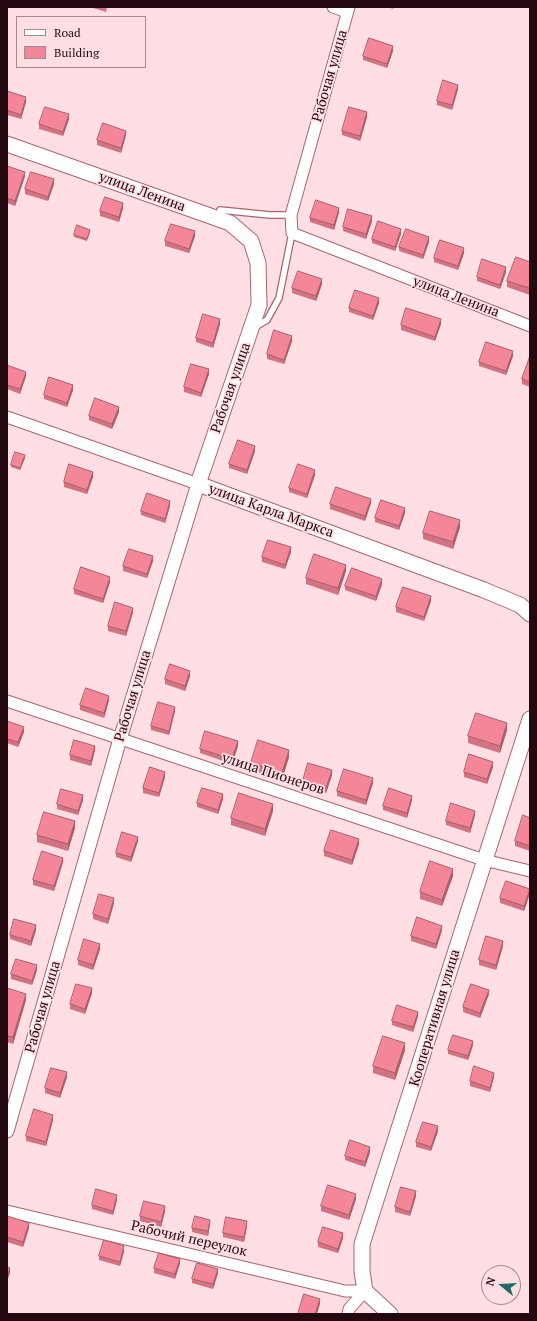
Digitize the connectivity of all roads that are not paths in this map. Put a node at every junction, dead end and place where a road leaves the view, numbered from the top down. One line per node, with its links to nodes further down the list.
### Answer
1 (334, 7): 2 (street)
2 (348, 10): 4 (street, Рабочая улица)
3 (7, 144): 5 (main road, улица Ленина)
4 (291, 215): 5 (lane); 6 (street, Рабочая улица)
5 (217, 219): 7 (main road, улица Ленина)
6 (292, 233): 8 (street, улица Ленина); 9 (lane)
7 (258, 263): 9 (main road, Рабочая улица)
8 (530, 326)
9 (251, 330): 11 (main road, Рабочая улица)
10 (7, 417): 11 (street, улица Карла Маркса)
11 (198, 484): 12 (main road, улица Карла Маркса); 15 (street, Рабочая улица)
12 (530, 614)
13 (7, 701): 15 (street, улица Пионеров)
14 (530, 720): 16 (main road, Кооперативная улица)
15 (120, 739): 16 (street, улица Пионеров); 18 (street, Рабочая улица)
16 (484, 860): 17 (street, улица Пионеров); 20 (main road, Кооперативная улица)
17 (530, 871)
18 (7, 1131)
19 (7, 1211): 20 (street, Рабочий переулок)
20 (365, 1291): 21 (street); 22 (main road)
21 (348, 1314)
22 (390, 1314)

